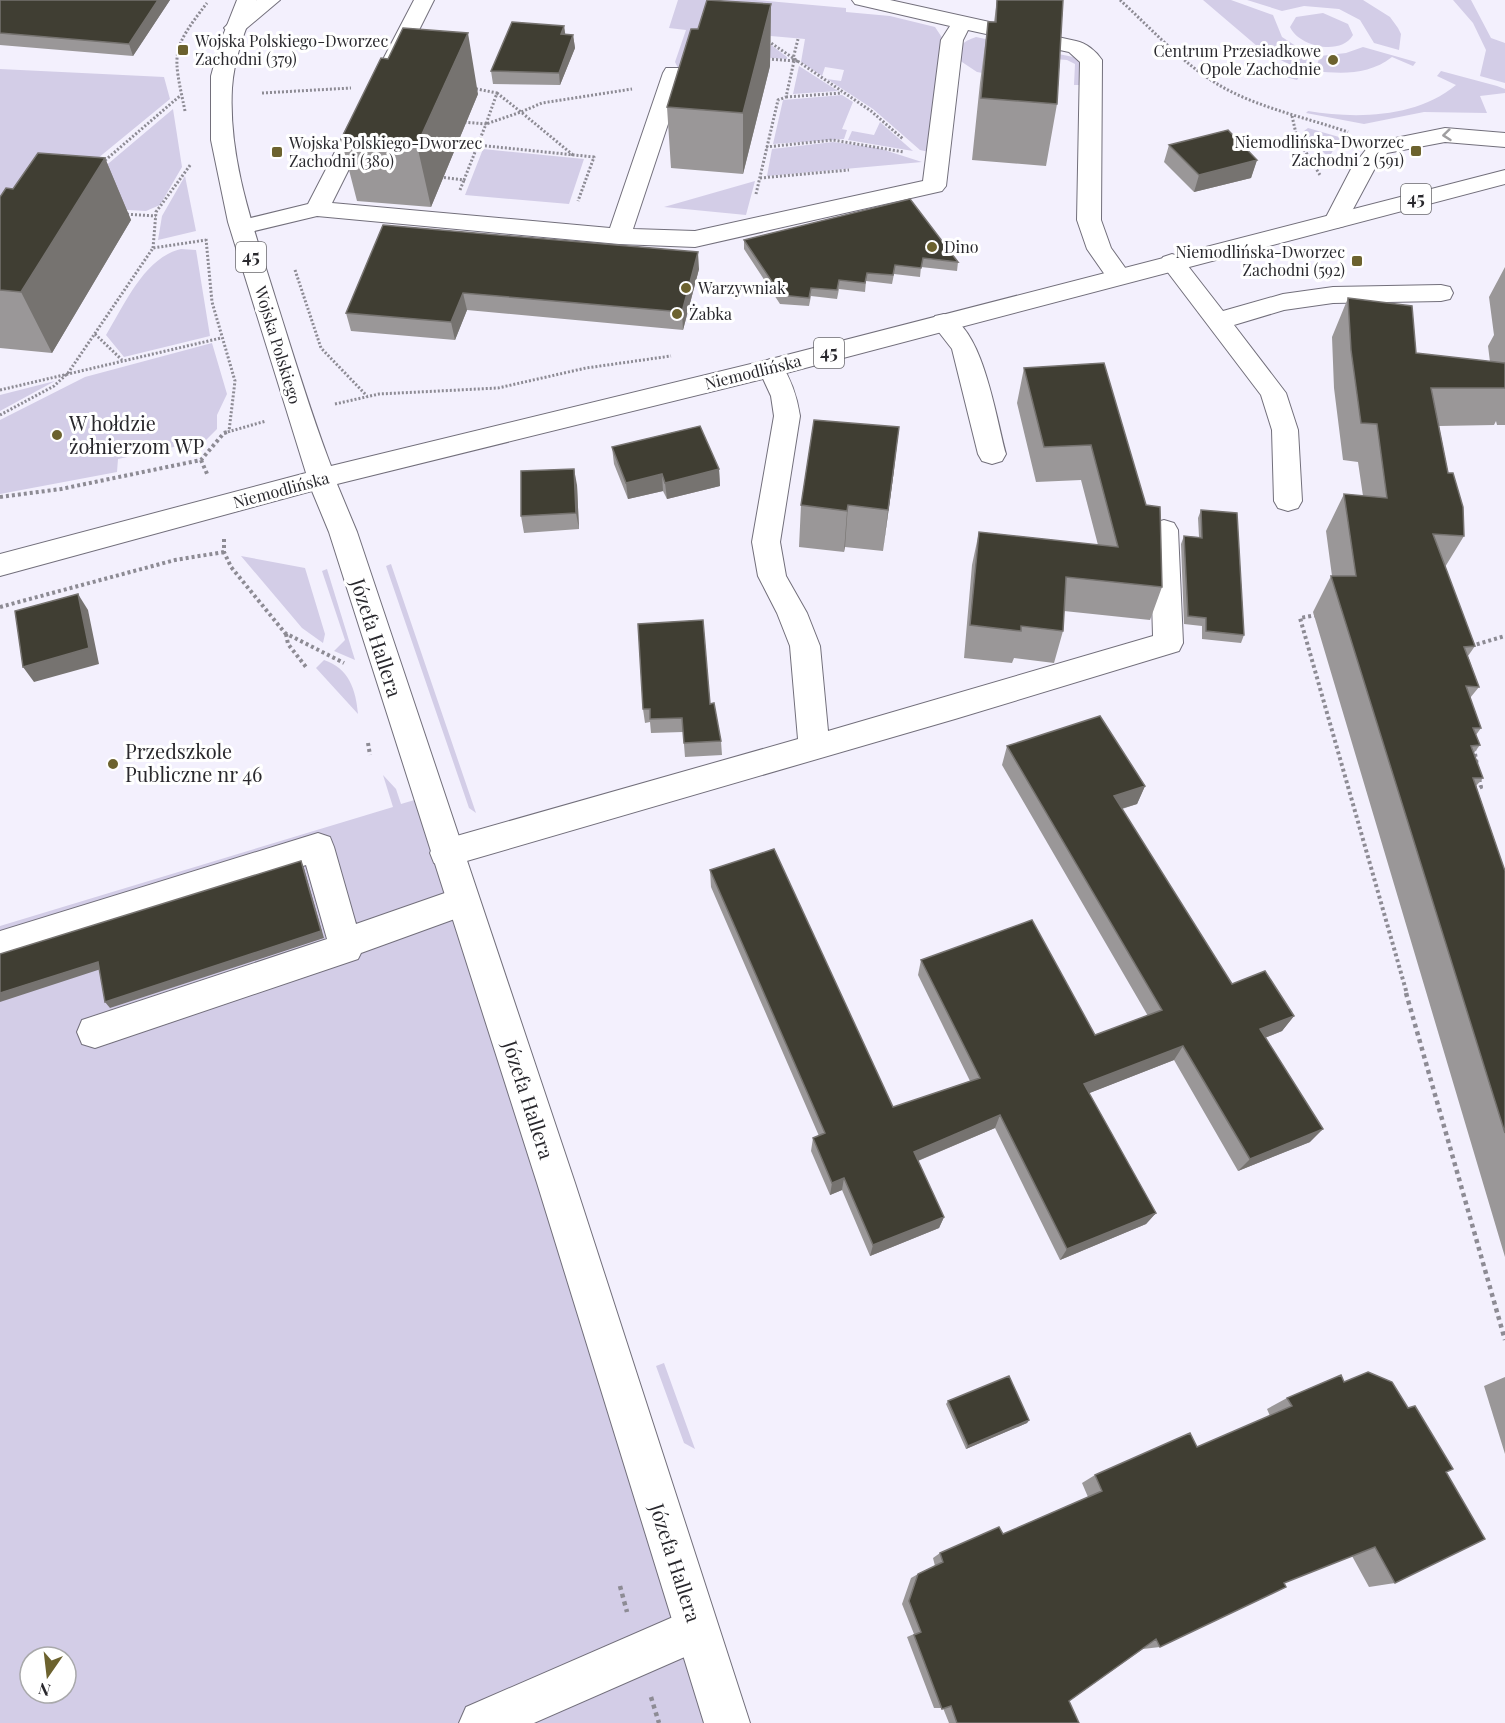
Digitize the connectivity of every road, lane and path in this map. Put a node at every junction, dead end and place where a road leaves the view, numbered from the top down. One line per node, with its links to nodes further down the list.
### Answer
1 (247, 0): 7 (main road, Wojska Polskiego / 45)
2 (270, 0): 7 (main road)
3 (424, 0): 14 (main road)
4 (862, 0): 6 (main road)
5 (1119, 0): 21 (path)
6 (962, 22): 29 (main road); 47 (main road)
7 (235, 28): 41 (main road, Wojska Polskiego / 45)
8 (761, 36): 11 (path)
9 (798, 39): 11 (path)
10 (761, 59): 11 (path)
11 (794, 61): 17 (path); 19 (path)
12 (670, 82): 20 (path); 43 (main road)
13 (471, 87): 16 (path)
14 (377, 92): 15 (path); 36 (main road)
15 (262, 93)
16 (497, 93): 20 (path); 23 (path)
17 (843, 93): 19 (path); 29 (path)
18 (181, 95): 31 (path)
19 (786, 97): 27 (path)
20 (521, 112): 23 (path); 28 (path)
21 (1292, 116): 24 (path); 34 (path)
22 (462, 122): 23 (path)
23 (486, 124): 26 (path)
24 (1353, 134)
25 (1505, 140): 40 (main road, one-way to 40)
26 (477, 145): 28 (path); 32 (path)
27 (766, 147): 29 (path); 42 (path)
28 (574, 155): 35 (path)
29 (930, 156): 42 (main road)
30 (191, 163): 38 (path)
31 (98, 167)
32 (439, 177)
33 (1502, 179): 40 (main road, Niemodlińska / 45)
34 (1324, 181)
35 (575, 208)
36 (317, 209): 39 (main road); 43 (main road)
37 (112, 213): 38 (path)
38 (156, 216): 45 (path)
39 (276, 218): 41 (main road); 58 (path)
40 (1336, 221): 46 (main road, Niemodlińska / 45)
41 (242, 227): 65 (main road, Wojska Polskiego / 45)
42 (750, 227): 43 (main road)
43 (619, 236)
44 (206, 240): 45 (path)
45 (153, 248): 51 (path)
46 (1172, 262): 47 (main road, Niemodlińska / 45); 49 (main road)
47 (1119, 276): 50 (main road, Niemodlińska / 45)
48 (1441, 293): 49 (main road)
49 (1218, 321): 67 (main road)
50 (944, 322): 55 (main road, Niemodlińska / 45); 62 (main road)
51 (95, 334): 54 (path); 56 (path)
52 (221, 338): 54 (path)
53 (678, 355): 58 (path)
54 (123, 361): 56 (path)
55 (771, 368): 65 (main road, Niemodlińska / 45); 80 (main road)
56 (68, 373): 57 (path); 60 (path)
57 (0, 390)
58 (367, 396): 59 (path)
59 (331, 405)
60 (0, 415)
61 (255, 424): 63 (path)
62 (992, 454)
63 (201, 460): 64 (path); 66 (path)
64 (208, 474)
65 (320, 480): 71 (main road, Niemodlińska); 82 (main road, Józefa Hallera)
66 (0, 497)
67 (1288, 501)
68 (1164, 530): 80 (main road)
69 (224, 541): 70 (path)
70 (224, 552): 72 (path); 74 (path)
71 (0, 565)
72 (0, 607)
73 (1321, 614): 87 (path)
74 (285, 633): 77 (path); 78 (path)
75 (1505, 636): 76 (path)
76 (1467, 648)
77 (306, 668)
78 (350, 669)
79 (1473, 741): 81 (path)
80 (813, 747): 82 (main road)
81 (1467, 789)
82 (446, 853): 83 (main road, Józefa Hallera)
83 (462, 902): 84 (main road); 88 (main road, Józefa Hallera)
84 (346, 943): 85 (main road); 86 (main road)
85 (0, 946)
86 (95, 1032)
87 (1505, 1340)
88 (696, 1629): 89 (main road); 90 (main road, Józefa Hallera)
89 (482, 1723)
90 (727, 1723)

